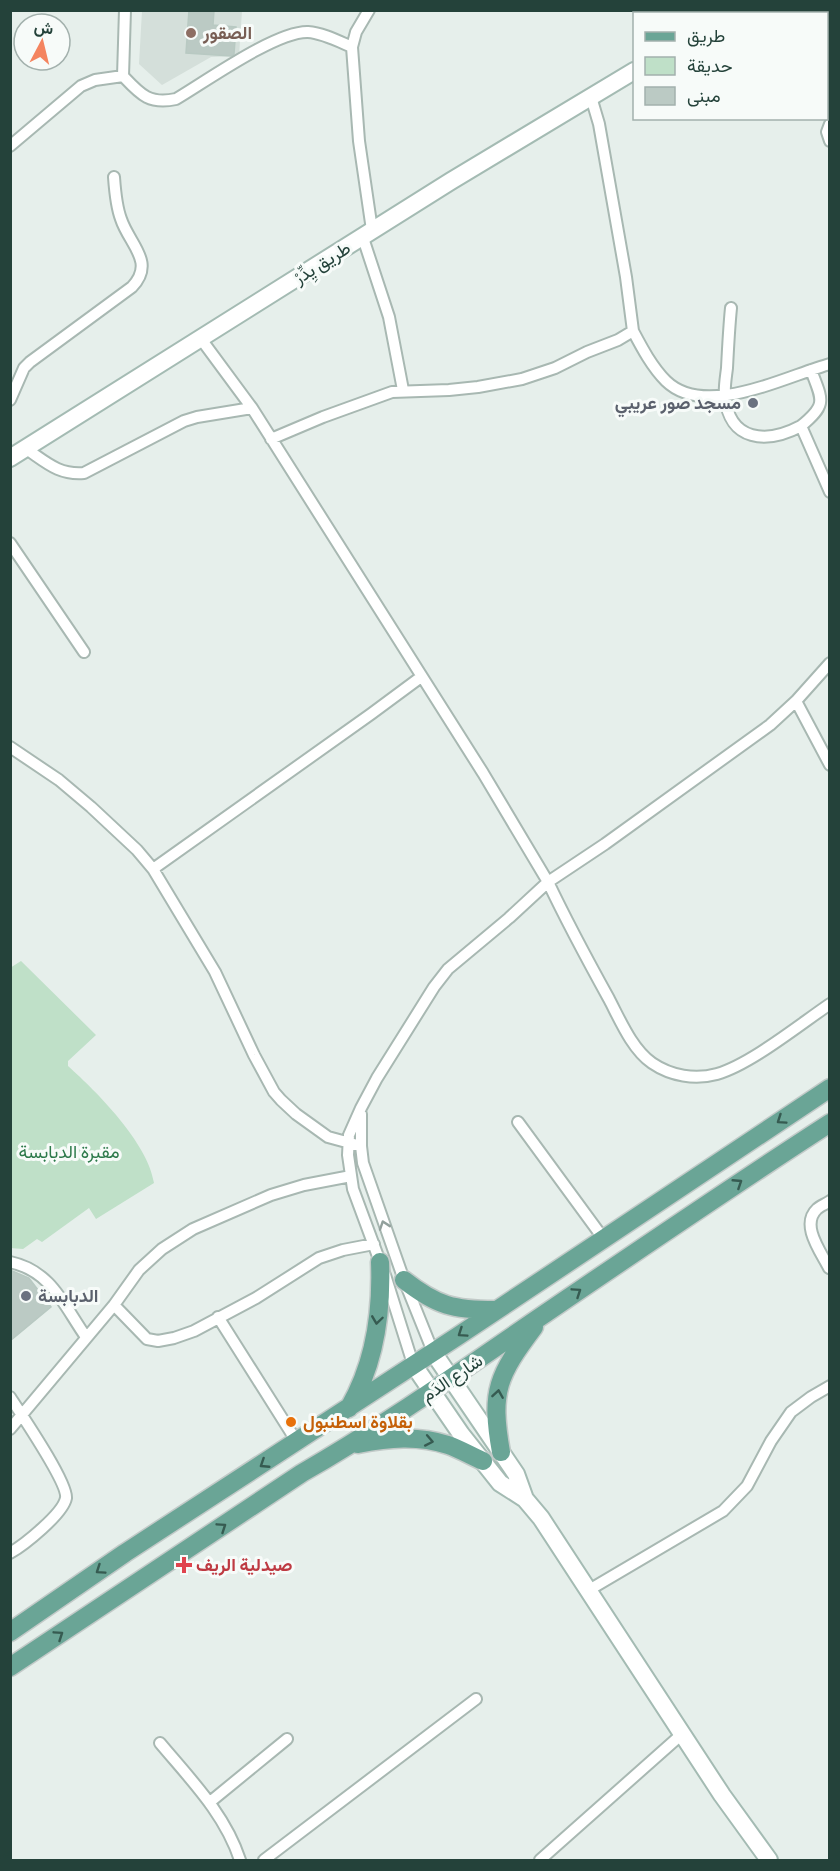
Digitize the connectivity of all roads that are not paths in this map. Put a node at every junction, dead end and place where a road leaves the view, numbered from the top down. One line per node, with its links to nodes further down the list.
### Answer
1 (125, 10): 5 (street)
2 (369, 10): 3 (street)
3 (352, 47): 5 (street); 11 (street)
4 (633, 72): 6 (street, طريق يِدِّرْ)
5 (123, 76): 9 (street)
6 (591, 98): 11 (street, طريق يِدِّرْ); 13 (street)
7 (830, 124): 8 (street)
8 (830, 141)
9 (10, 146)
10 (114, 177): 19 (street)
11 (368, 234): 14 (street, طريق يِدِّرْ); 17 (street)
12 (730, 308): 18 (street)
13 (633, 331): 17 (street); 18 (street)
14 (201, 339): 20 (street); 23 (street, طريق يِدِّرْ)
15 (830, 364): 16 (street)
16 (811, 369): 18 (street); 21 (street)
17 (403, 390): 22 (street)
18 (725, 396): 21 (street)
19 (10, 400)
20 (252, 408): 22 (street); 23 (street)
21 (801, 426): 24 (street)
22 (271, 439): 28 (street)
23 (18, 453)
24 (830, 492)
25 (10, 543): 26 (street)
26 (84, 652)
27 (830, 663): 29 (street)
28 (420, 677): 32 (street); 33 (street)
29 (796, 701): 31 (street); 33 (street)
30 (10, 747): 32 (street)
31 (830, 765)
32 (153, 869): 39 (street)
33 (548, 882): 34 (street); 36 (street)
34 (830, 1004)
35 (830, 1088): 43 (main road, شارع الدَم, one-way to 43)
36 (361, 1108): 39 (street); 40 (street)
37 (518, 1122): 43 (street)
38 (830, 1123): 51 (main road, شارع الدَم, one-way to 38)
39 (349, 1144): 40 (street); 41 (street)
40 (361, 1146): 48 (street, one-way to 40)
41 (351, 1176): 44 (street); 49 (street)
42 (830, 1201): 47 (street)
43 (603, 1238): 50 (main road, شارع الدَم)
44 (374, 1244): 46 (street); 52 (street)
45 (10, 1262): 53 (street)
46 (380, 1262): 55 (street); 60 (main road, one-way to 60)
47 (829, 1268)
48 (404, 1280): 50 (main road); 54 (street)
49 (114, 1305): 52 (street); 53 (street)
50 (495, 1310): 54 (main road, شارع الدَم, one-way to 54)
51 (544, 1314): 56 (main road, شارع الدَم); 65 (main road, one-way to 51)
52 (218, 1317): 63 (street)
53 (86, 1337): 61 (street)
54 (433, 1352): 55 (main road, شارع الدَم); 56 (street)
55 (413, 1364): 58 (street); 60 (main road, شارع الدَم)
56 (450, 1380): 58 (main road, شارع الدَم); 65 (street)
57 (830, 1386): 69 (street)
58 (431, 1392): 64 (main road, شارع الدَم); 66 (street)
59 (10, 1397): 61 (street)
60 (348, 1408): 63 (main road, شارع الدَم)
61 (22, 1417): 62 (street); 68 (street)
62 (10, 1429)
63 (297, 1442): 70 (main road, شارع الدَم, one-way to 70)
64 (350, 1446): 66 (main road, one-way to 66); 71 (main road, شارع الدَم, one-way to 64)
65 (501, 1452): 67 (street)
66 (483, 1461): 67 (street)
67 (525, 1499): 69 (street)
68 (10, 1553)
69 (589, 1590): 73 (street)
70 (10, 1632)
71 (10, 1667)
72 (476, 1698): 78 (street)
73 (682, 1734): 79 (street); 80 (street)
74 (287, 1738): 76 (street)
75 (160, 1743): 76 (street)
76 (210, 1802): 77 (street)
77 (240, 1860)
78 (264, 1860)
79 (540, 1860)
80 (769, 1860)

